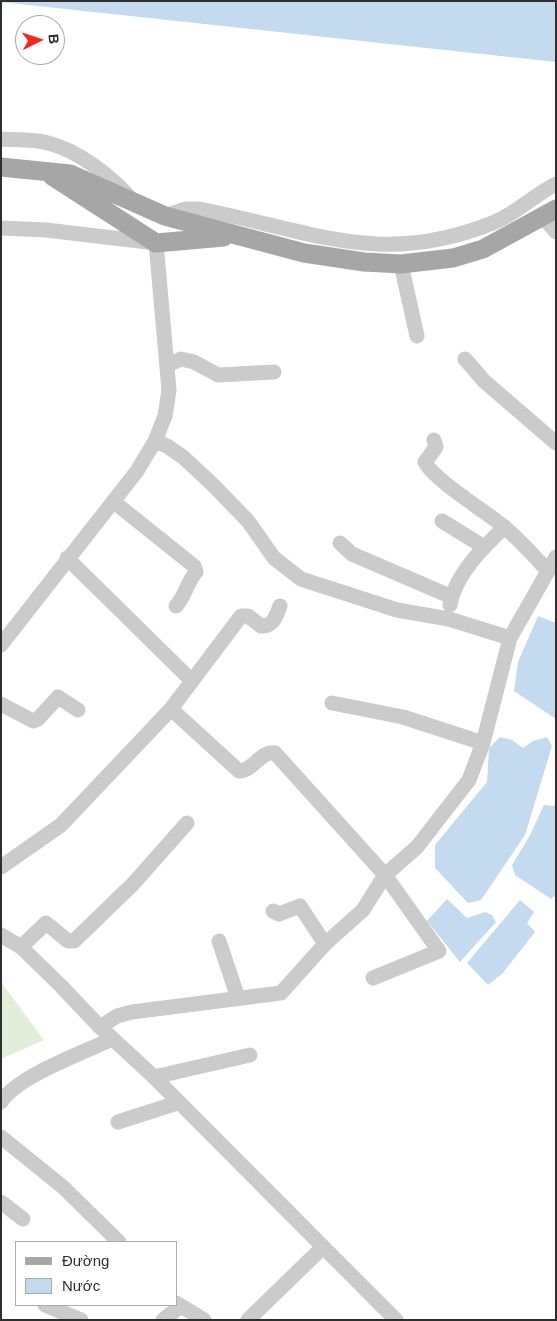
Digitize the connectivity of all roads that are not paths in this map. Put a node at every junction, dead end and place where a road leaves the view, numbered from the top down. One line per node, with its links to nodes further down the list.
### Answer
1 (1, 139): 5 (street)
2 (1, 167): 3 (main road)
3 (42, 170): 5 (main road); 12 (main road)
4 (556, 185): 7 (street); 11 (street)
5 (133, 202): 6 (main road)
6 (165, 216): 10 (main road); 11 (street)
7 (542, 216): 9 (street); 13 (main road)
8 (1, 228): 12 (street)
9 (556, 232)
10 (236, 235): 12 (main road); 14 (main road)
11 (422, 243): 13 (street)
12 (156, 244): 17 (street)
13 (466, 254): 14 (main road)
14 (401, 264): 15 (street)
15 (417, 336)
16 (465, 359): 21 (street)
17 (168, 365): 18 (street); 20 (street)
18 (274, 372)
19 (434, 440): 24 (street)
20 (155, 441): 22 (street); 33 (street)
21 (556, 442)
22 (114, 502): 28 (street); 31 (street)
23 (442, 521): 26 (street)
24 (505, 527): 26 (street); 29 (street)
25 (340, 543): 30 (street)
26 (484, 546): 30 (street)
27 (556, 557): 29 (street)
28 (67, 558): 35 (street); 36 (street)
29 (547, 570): 34 (street)
30 (452, 597): 33 (street)
31 (176, 606)
32 (280, 606): 36 (street)
33 (449, 619): 34 (street)
34 (510, 638): 41 (street)
35 (1, 645)
36 (192, 681): 39 (street)
37 (332, 703): 41 (street)
38 (1, 704): 40 (street)
39 (172, 709): 43 (street); 44 (street)
40 (78, 710)
41 (483, 743): 44 (street)
42 (187, 823): 49 (street)
43 (1, 867)
44 (385, 875): 48 (street); 50 (street)
45 (273, 912): 48 (street)
46 (1, 936): 49 (street)
47 (219, 941): 51 (street)
48 (325, 944): 51 (street)
49 (21, 947): 52 (street)
50 (374, 978)
51 (238, 998): 52 (street)
52 (100, 1027): 53 (street)
53 (112, 1039): 55 (street); 56 (street)
54 (250, 1055): 55 (street)
55 (154, 1077): 57 (street)
56 (1, 1102)
57 (178, 1103): 58 (street); 63 (street)
58 (118, 1122)
59 (1, 1137): 62 (street)
60 (1, 1202): 61 (street)
61 (23, 1219)
62 (118, 1241)
63 (322, 1248): 70 (street); 71 (street)
64 (179, 1304): 69 (street)
65 (47, 1306): 67 (street)
66 (177, 1306): 68 (street)
67 (81, 1320)
68 (163, 1320)
69 (204, 1320)
70 (248, 1320)
71 (396, 1320)

